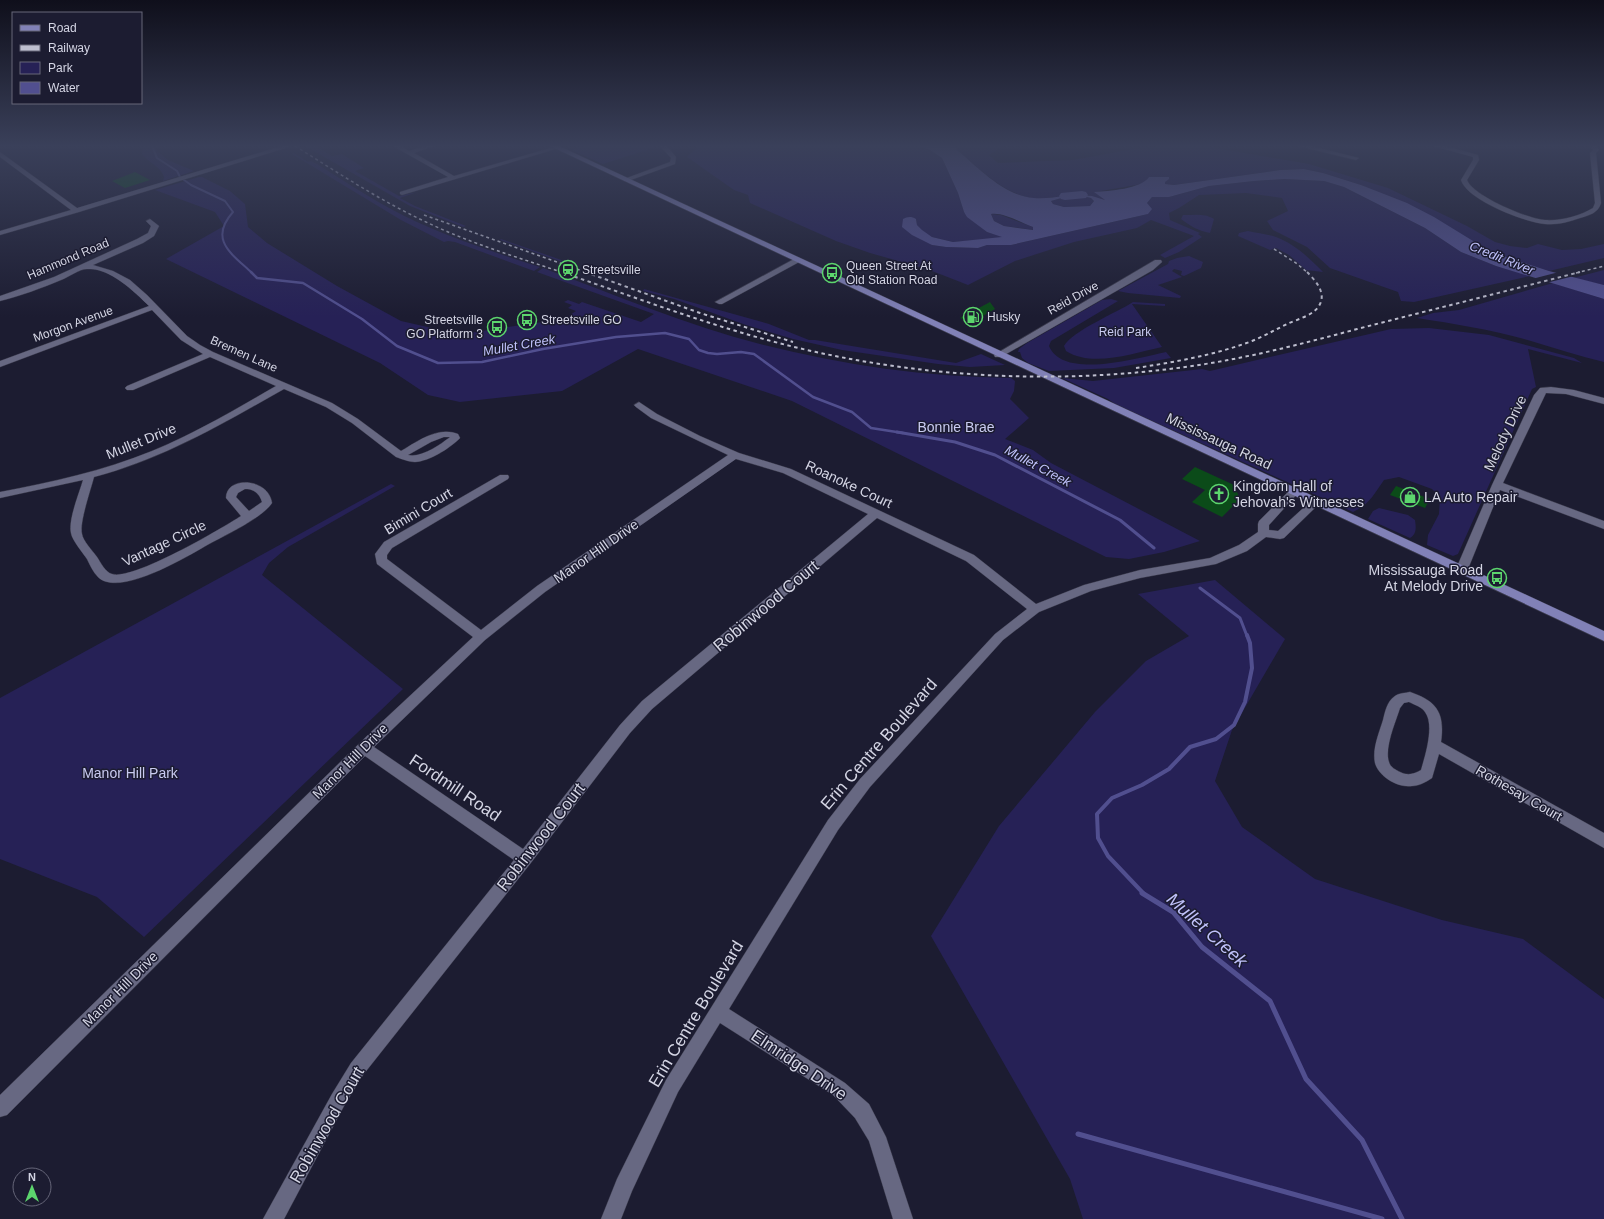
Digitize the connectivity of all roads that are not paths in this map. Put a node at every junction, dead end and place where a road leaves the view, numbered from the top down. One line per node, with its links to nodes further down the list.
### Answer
1 (66, 203): 6 (street)
2 (104, 203): 6 (street)
3 (675, 203): 9 (main road, Mississauga Road)
4 (1491, 203): 5 (street)
5 (1598, 203)
6 (77, 211): 8 (street)
7 (150, 221): 11 (street, Hammond Road)
8 (0, 233)
9 (797, 260): 13 (street); 16 (main road, Mississauga Road)
10 (1158, 262): 16 (street, Reid Drive)
11 (85, 266): 12 (street, Hammond Road); 14 (street, Bremen Lane)
12 (0, 299)
13 (719, 302)
14 (154, 306): 15 (street, Bremen Lane); 17 (street, Morgon Avenue)
15 (210, 354): 18 (street, Bremen Lane); 19 (street)
16 (998, 355): 27 (main road, Mississauga Road)
17 (0, 364)
18 (282, 386): 22 (street, Bremen Lane); 24 (street, Mullet Drive)
19 (130, 388)
20 (1604, 401): 26 (street, Melody Drive)
21 (639, 405): 23 (street, Roanoke Court)
22 (400, 455)
23 (735, 455): 30 (street, Roanoke Court); 37 (street, Manor Hill Drive)
24 (89, 476): 28 (street, Mullet Drive); 31 (street, Vantage Circle)
25 (504, 477): 37 (street, Bimini Court)
26 (1496, 485): 32 (street); 34 (street, Melody Drive)
27 (1293, 492): 29 (main road, Mississauga Road); 33 (street)
28 (0, 495)
29 (1315, 503): 33 (street); 34 (main road, Mississauga Road)
30 (876, 513): 35 (street, Roanoke Court); 41 (street, Robinwood Court)
31 (248, 517)
32 (1604, 526)
33 (1264, 533): 35 (street, Erin Centre Boulevard)
34 (1462, 569): 36 (main road, Mississauga Road)
35 (1035, 609): 42 (street, Erin Centre Boulevard)
36 (1604, 636)
37 (481, 637): 39 (street, Manor Hill Drive)
38 (1433, 744): 38 (street); 40 (street, Rothesay Court)
39 (364, 748): 41 (street, Fordmill Road); 43 (street, Manor Hill Drive)
40 (1604, 841)
41 (526, 858): 44 (street, Robinwood Court)
42 (717, 1011): 45 (street, Erin Centre Boulevard); 46 (street, Elmridge Drive)
43 (0, 1108)
44 (273, 1219)
45 (611, 1219)
46 (903, 1219)

